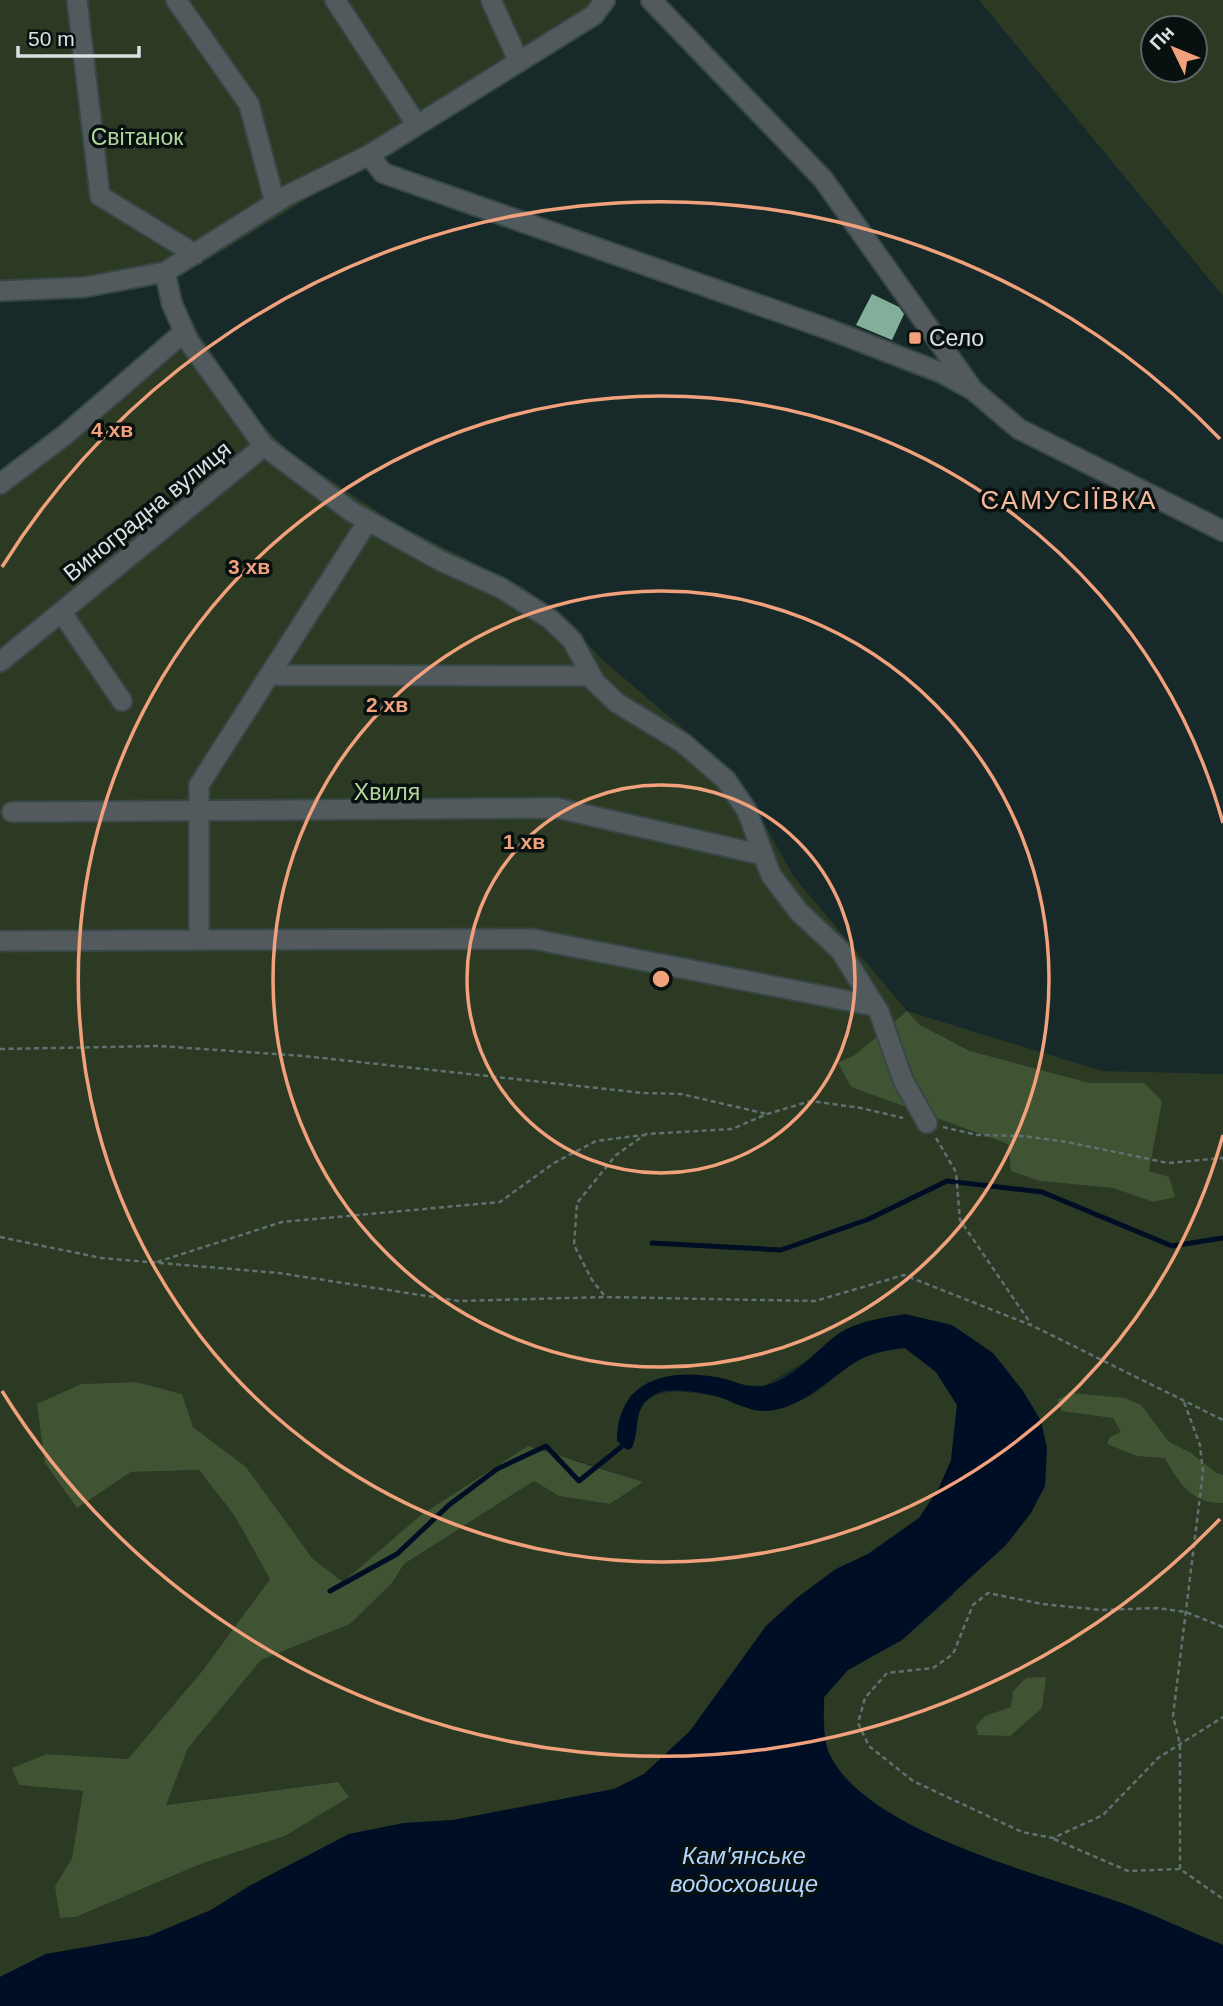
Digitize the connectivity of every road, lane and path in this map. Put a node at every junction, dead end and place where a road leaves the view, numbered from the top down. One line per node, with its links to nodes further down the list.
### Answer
1 (77, 0): 11 (street)
2 (176, 0): 10 (street)
3 (335, 0): 8 (street)
4 (491, 0): 7 (street)
5 (605, 0): 7 (street)
6 (650, 0): 15 (street)
7 (519, 62): 8 (street)
8 (417, 125): 9 (street)
9 (369, 155): 10 (street); 15 (street)
10 (275, 203): 11 (street)
11 (195, 254): 12 (street)
12 (164, 272): 13 (street); 14 (street)
13 (0, 291)
14 (184, 332): 16 (street); 17 (street)
15 (973, 390): 19 (street)
16 (264, 446): 18 (street); 20 (street, Виноградна вулиця)
17 (0, 484)
18 (368, 521): 22 (street); 23 (street)
19 (1223, 531)
20 (62, 613): 21 (street, Виноградна вулиця); 24 (street, Виноградна вулиця)
21 (0, 662)
22 (270, 675): 23 (street); 25 (street)
23 (592, 676): 27 (street)
24 (122, 701)
25 (199, 810): 26 (street); 27 (street); 28 (street)
26 (12, 812)
27 (763, 855): 30 (street)
28 (199, 940): 29 (street); 30 (street)
29 (0, 941)
30 (875, 1006): 33 (street)
31 (0, 1049): 32 (path)
32 (767, 1114): 33 (path); 34 (path)
33 (927, 1123): 35 (path); 39 (path)
34 (646, 1134): 37 (path); 38 (path)
35 (1223, 1158)
36 (0, 1237): 37 (path)
37 (156, 1262): 38 (path)
38 (605, 1297): 39 (path)
39 (1033, 1326): 40 (path)
40 (1184, 1402): 41 (path); 42 (path)
41 (1223, 1420)
42 (1186, 1612): 43 (path); 45 (path); 46 (path)
43 (1223, 1627)
44 (1223, 1717): 45 (path)
45 (1180, 1744): 46 (path); 47 (path)
46 (1053, 1838): 47 (path)
47 (1180, 1869): 48 (path)
48 (1223, 1899)

